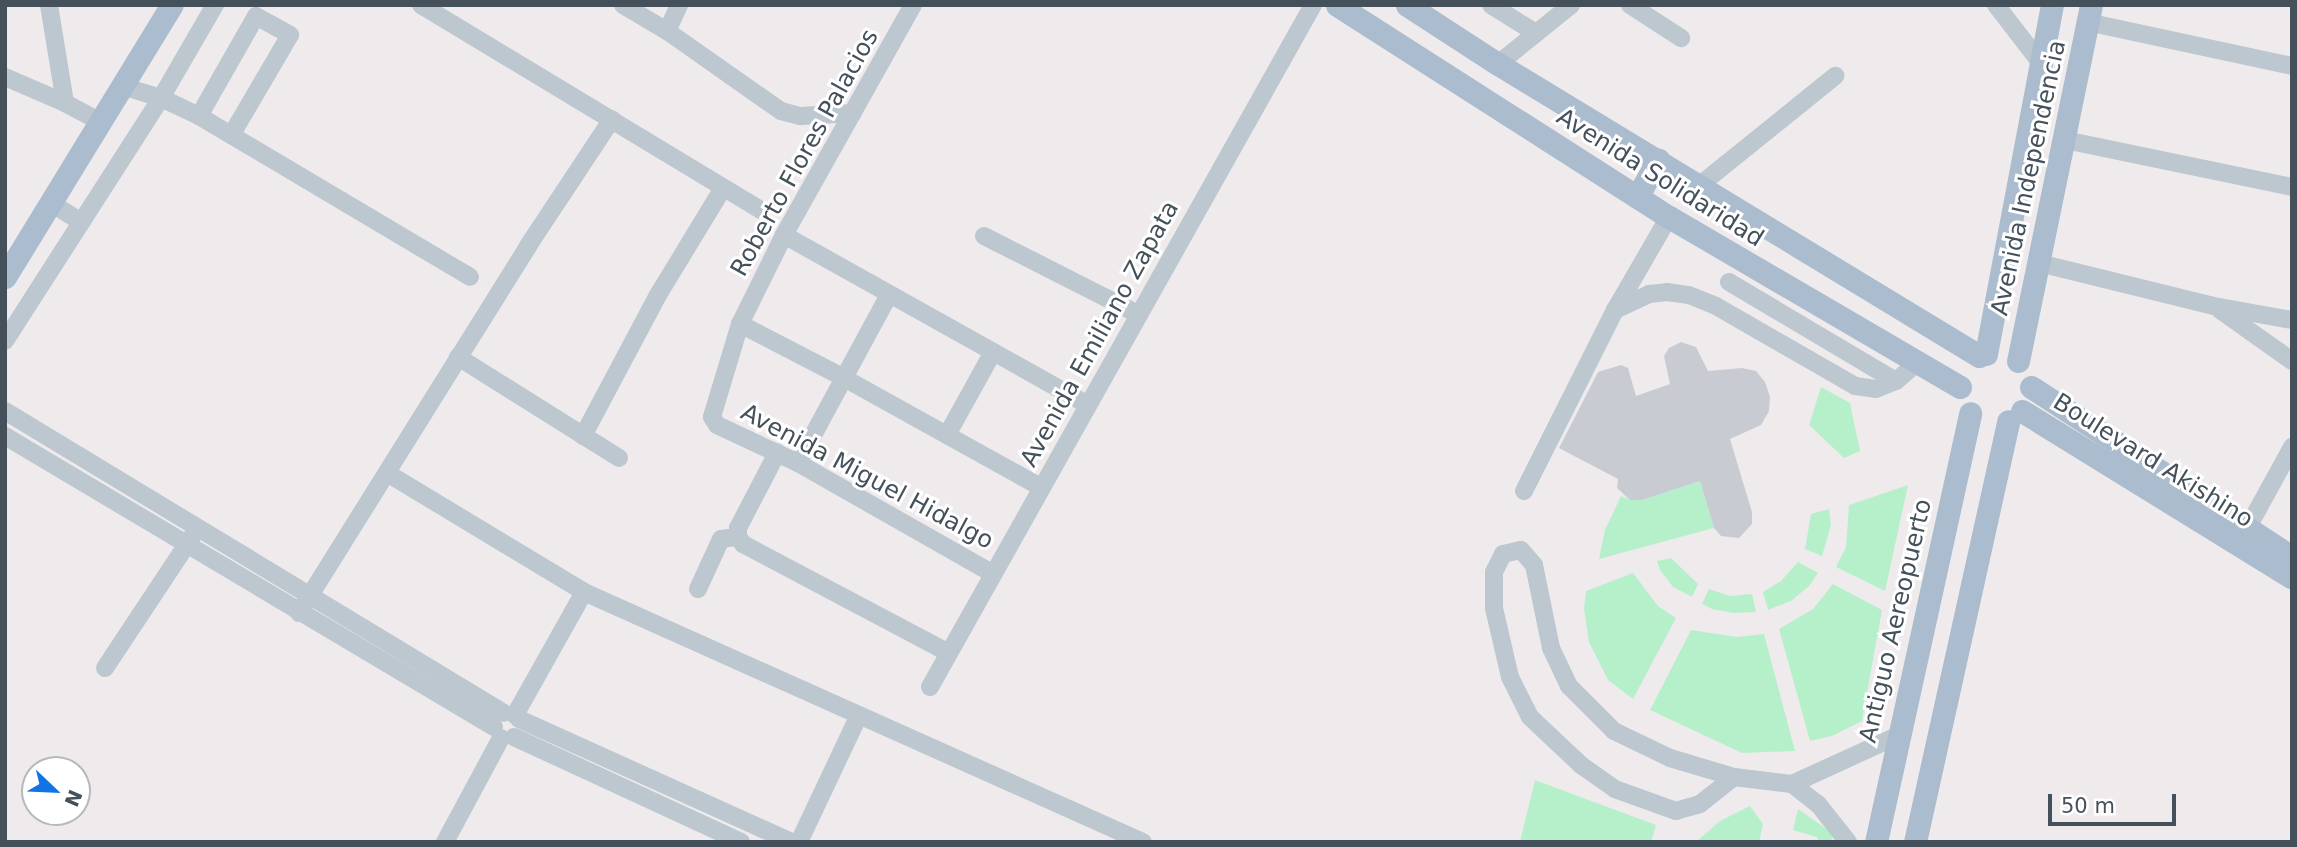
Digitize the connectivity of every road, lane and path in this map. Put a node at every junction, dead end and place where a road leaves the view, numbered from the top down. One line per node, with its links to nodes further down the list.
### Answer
1 (49, 5): 27 (street)
2 (172, 5): 25 (main road)
3 (215, 5): 26 (street)
4 (421, 5): 30 (street)
5 (623, 5): 17 (street)
6 (679, 5): 17 (street)
7 (913, 5): 28 (street, Roberto Flores Palacios)
8 (1313, 5): 54 (street, Avenida Emiliano Zapata)
9 (1407, 5): 21 (main road, Avenida Solidaridad)
10 (1491, 5): 18 (street)
11 (1571, 5): 18 (street)
12 (1630, 5): 19 (street)
13 (1996, 5): 20 (street)
14 (2052, 5): 20 (main road, Avenida Independencia)
15 (1351, 9): 38 (main road, Avenida Solidaridad)
16 (2089, 14): 22 (street); 33 (main road, Avenida Independencia)
17 (667, 31): 28 (street)
18 (1536, 33): 21 (street)
19 (1681, 38)
20 (2040, 62): 59 (main road, Avenida Independencia)
21 (1498, 64): 34 (main road, Avenida Solidaridad)
22 (2292, 66)
23 (1835, 76): 35 (street)
24 (5, 77): 27 (street)
25 (122, 86): 26 (street); 31 (main road)
26 (160, 98): 29 (street); 42 (street)
27 (65, 103): 31 (street)
28 (853, 113): 43 (street, Roberto Flores Palacios)
29 (199, 116): 32 (street); 32 (street)
30 (612, 119): 37 (street); 60 (street)
31 (100, 122): 39 (main road)
32 (232, 134): 48 (street)
33 (2065, 140): 36 (street); 46 (main road, Avenida Independencia)
34 (1658, 160): 35 (main road, Avenida Solidaridad); 38 (main road)
35 (1700, 185): 59 (main road, Avenida Solidaridad)
36 (2292, 187)
37 (723, 188): 40 (street); 74 (street)
38 (1637, 197): 41 (main road, Avenida Solidaridad)
39 (51, 203): 42 (street); 47 (main road)
40 (761, 210)
41 (1669, 217): 45 (main road, Avenida Solidaridad); 53 (street)
42 (81, 222): 57 (street)
43 (784, 236): 50 (street); 56 (street, Roberto Flores Palacios)
44 (984, 236): 54 (street)
45 (1742, 259): 49 (street); 63 (main road, Avenida Solidaridad)
46 (2039, 263): 52 (street); 61 (main road, Avenida Independencia)
47 (5, 277)
48 (470, 277)
49 (1729, 282): 51 (street); 65 (street)
50 (889, 295): 58 (street); 64 (street)
51 (1716, 306): 53 (street); 65 (street)
52 (2214, 306): 55 (street); 62 (street)
53 (1615, 310): 81 (street)
54 (1138, 314): 68 (street, Avenida Emiliano Zapata)
55 (2292, 320)
56 (740, 324): 64 (street); 76 (street, Avenida Miguel Hidalgo)
57 (5, 341)
58 (993, 352): 68 (street); 72 (street)
59 (1982, 355): 61 (main road); 66 (main road)
60 (458, 357): 74 (street); 79 (street)
61 (2018, 361): 67 (main road)
62 (2292, 361)
63 (1918, 362): 65 (street); 66 (main road, Avenida Solidaridad)
64 (844, 378): 72 (street); 78 (street)
65 (1896, 380)
66 (1960, 387): 70 (main road)
67 (2031, 387): 71 (main road); 83 (main road, Boulevard Akishino)
68 (1087, 404): 80 (street, Avenida Emiliano Zapata)
69 (5, 411): 82 (street)
70 (1970, 413): 71 (main road); 98 (main road, Antiguo Aereopuerto)
71 (2015, 416): 88 (main road, Boulevard Akishino); 108 (main road)
72 (947, 435): 80 (street)
73 (5, 436): 85 (street)
74 (583, 436): 77 (street)
75 (2292, 447): 83 (street)
76 (777, 453): 78 (street, Avenida Miguel Hidalgo); 84 (street)
77 (619, 458)
78 (798, 463): 87 (street, Avenida Miguel Hidalgo)
79 (387, 473): 90 (street); 91 (street)
80 (1041, 488): 87 (street, Avenida Emiliano Zapata)
81 (1524, 491)
82 (198, 525): 85 (street); 91 (street)
83 (2247, 529): 86 (main road, Boulevard Akishino)
84 (738, 537): 89 (street); 93 (street)
85 (188, 546): 92 (street); 94 (street)
86 (2292, 557)
87 (992, 573): 93 (street, Avenida Emiliano Zapata)
88 (2292, 578)
89 (698, 589)
90 (584, 592): 96 (street); 97 (street)
91 (312, 595): 92 (street); 97 (street)
92 (299, 613): 97 (street)
93 (949, 653): 95 (street, Avenida Emiliano Zapata)
94 (105, 668)
95 (930, 687)
96 (859, 715): 104 (street); 105 (street)
97 (508, 725): 101 (street); 102 (street); 103 (street)
98 (1897, 736): 100 (street); 107 (main road, Antiguo Aereopuerto)
99 (1734, 777): 99 (street); 100 (street)
100 (1792, 784): 106 (street)
101 (445, 842)
102 (741, 842)
103 (791, 842)
104 (799, 842)
105 (1143, 842)
106 (1848, 842)
107 (1876, 842)
108 (1915, 842)

